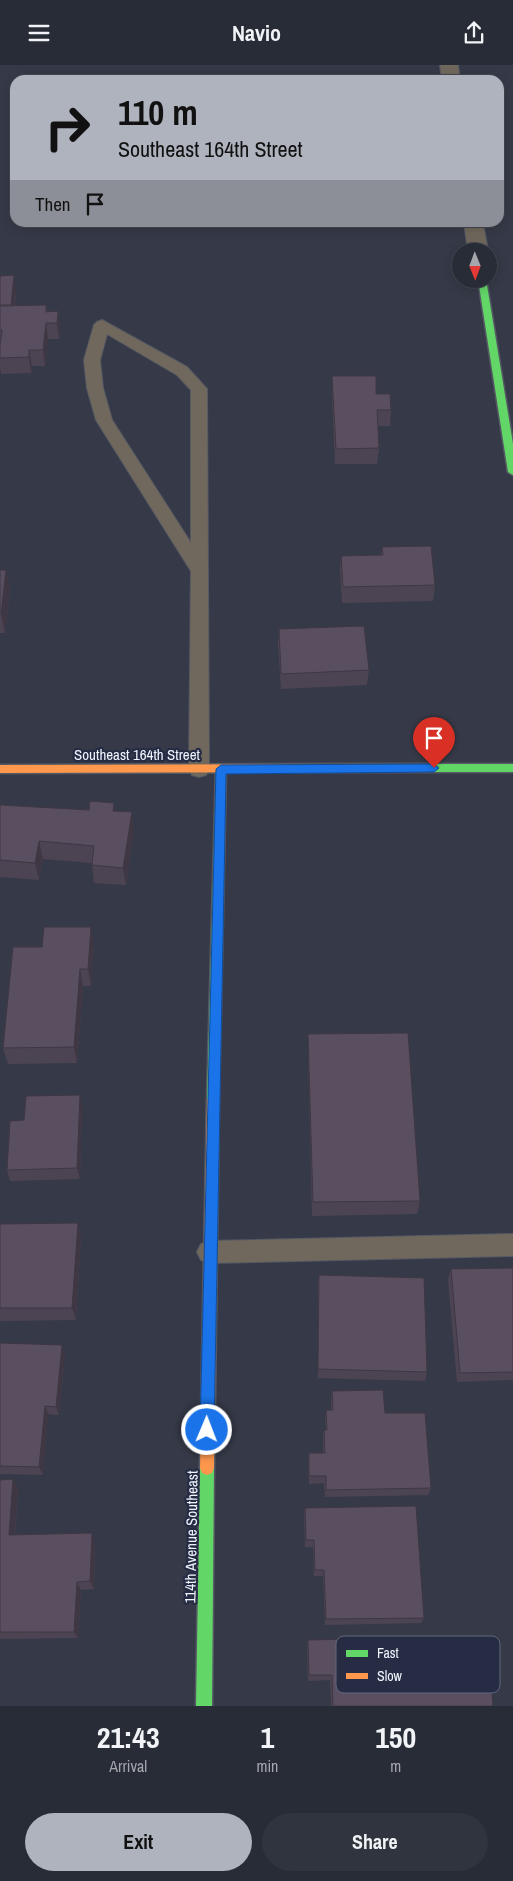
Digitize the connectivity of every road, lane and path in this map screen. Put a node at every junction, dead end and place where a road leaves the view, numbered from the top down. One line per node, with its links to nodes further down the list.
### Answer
1 (475, 227): 2 (street)
2 (477, 243)
3 (483, 288): 4 (street)
4 (513, 472)
5 (200, 571): 5 (lane); 9 (lane)
6 (513, 768): 8 (street, Southeast 164th Street)
7 (0, 769): 9 (street, Southeast 164th Street)
8 (221, 769): 9 (street, Southeast 164th Street); 11 (street, 114th Avenue Southeast)
9 (199, 770)
10 (513, 1245): 11 (lane)
11 (210, 1252): 12 (street, 114th Avenue Southeast)
12 (204, 1706)

